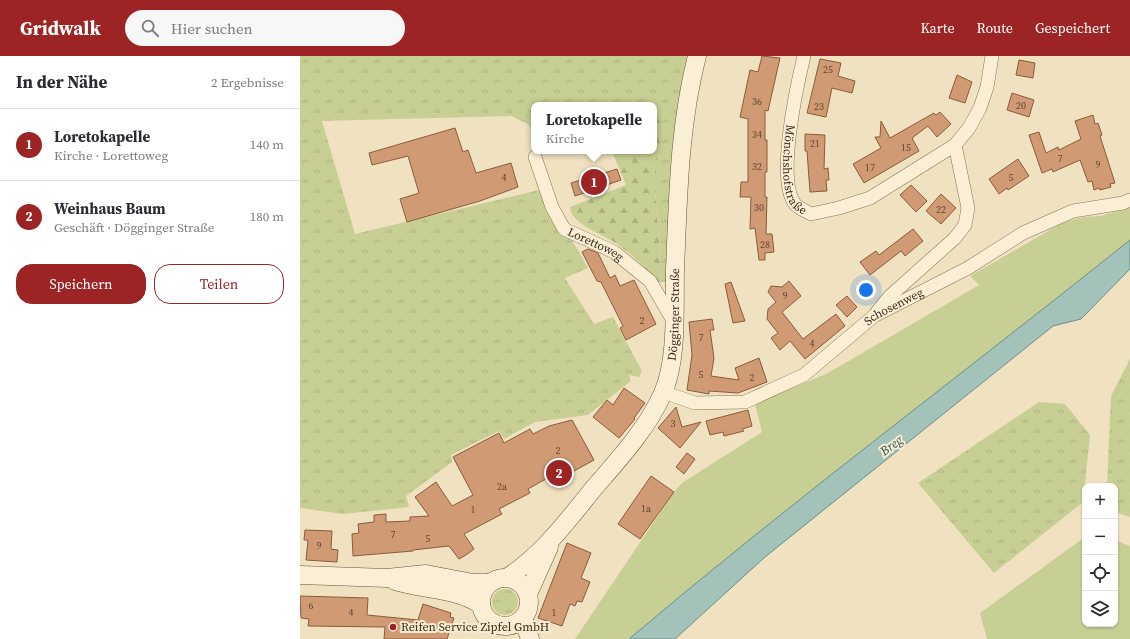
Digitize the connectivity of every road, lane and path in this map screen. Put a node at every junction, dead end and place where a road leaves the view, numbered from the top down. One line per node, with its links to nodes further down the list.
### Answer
1 (697, 56): 8 (main road, Dögginger Straße)
2 (804, 56): 4 (street, Mönchshofstraße)
3 (992, 56): 4 (street, Mönchshofstraße)
4 (955, 145): 7 (street)
5 (535, 157): 8 (street, Lorettoweg)
6 (1130, 200): 7 (street, Schosenweg)
7 (874, 316): 9 (street, Schosenweg)
8 (674, 322): 9 (main road, Dögginger Straße)
9 (663, 392): 10 (main road, Dögginger Straße)
10 (555, 537): 13 (main road, Dögginger Straße); 15 (main road, Dögginger Straße)
11 (300, 574): 12 (main road)
12 (387, 578): 14 (main road); 16 (main road)
13 (508, 578): 14 (main road); 15 (main road)
14 (490, 583): 16 (main road)
15 (528, 594): 17 (main road)
16 (481, 605): 18 (main road)
17 (523, 618): 18 (main road); 19 (main road)
18 (508, 632)
19 (530, 639)

